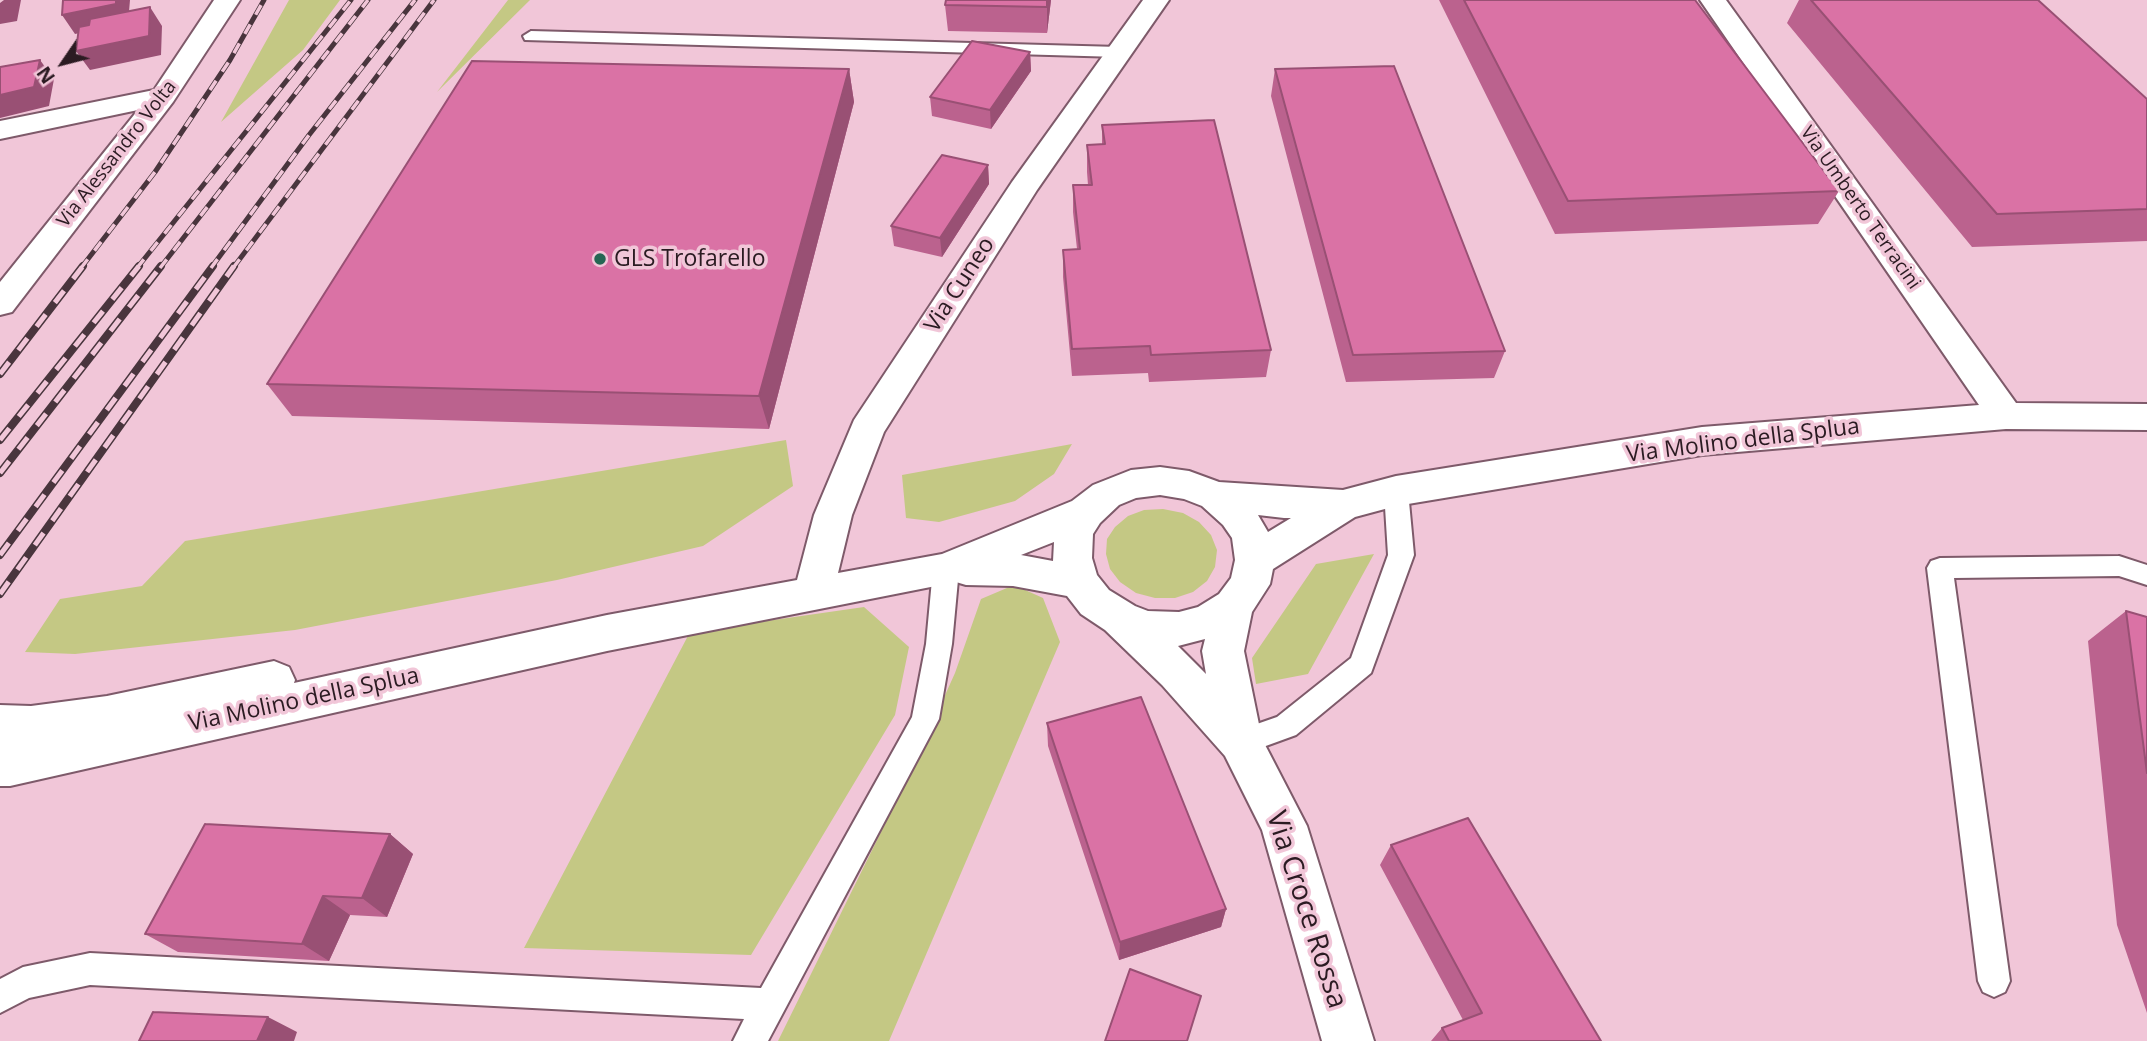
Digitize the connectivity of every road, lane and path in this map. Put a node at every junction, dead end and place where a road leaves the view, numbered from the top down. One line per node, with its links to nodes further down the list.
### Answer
1 (227, 0): 6 (street, Via Alessandro Volta)
2 (1156, 0): 5 (street, Via Cuneo)
3 (1713, 0): 9 (street, Via Umberto Terracini)
4 (531, 37): 5 (lane)
5 (1119, 52): 19 (street, Via Cuneo)
6 (163, 96): 7 (street); 8 (street, Via Alessandro Volta)
7 (0, 130)
8 (0, 304)
9 (2006, 416): 10 (street, Via Molino della Splua); 11 (street, Via Molino della Splua)
10 (2147, 417)
11 (1396, 491): 13 (street, Via Molino della Splua); 22 (lane)
12 (1215, 496): 13 (street, Via Molino della Splua); 14 (street); 15 (street)
13 (1343, 505): 15 (street, Via Molino della Splua)
14 (1086, 512): 16 (street, Via Molino della Splua); 18 (street)
15 (1255, 560): 20 (street)
16 (946, 569): 18 (street, Via Molino della Splua); 19 (street, Via Molino della Splua); 26 (lane)
17 (2147, 575): 24 (lane)
18 (1079, 582): 21 (street)
19 (813, 595): 23 (street, Via Molino della Splua)
20 (1233, 606): 21 (street); 22 (street, Via Croce Rossa)
21 (1120, 618): 22 (street, Via Croce Rossa)
22 (1241, 742): 28 (street, Via Croce Rossa)
23 (10, 745)
24 (1994, 981)
25 (0, 997): 26 (lane)
26 (768, 1004): 27 (lane)
27 (750, 1041)
28 (1348, 1041)

